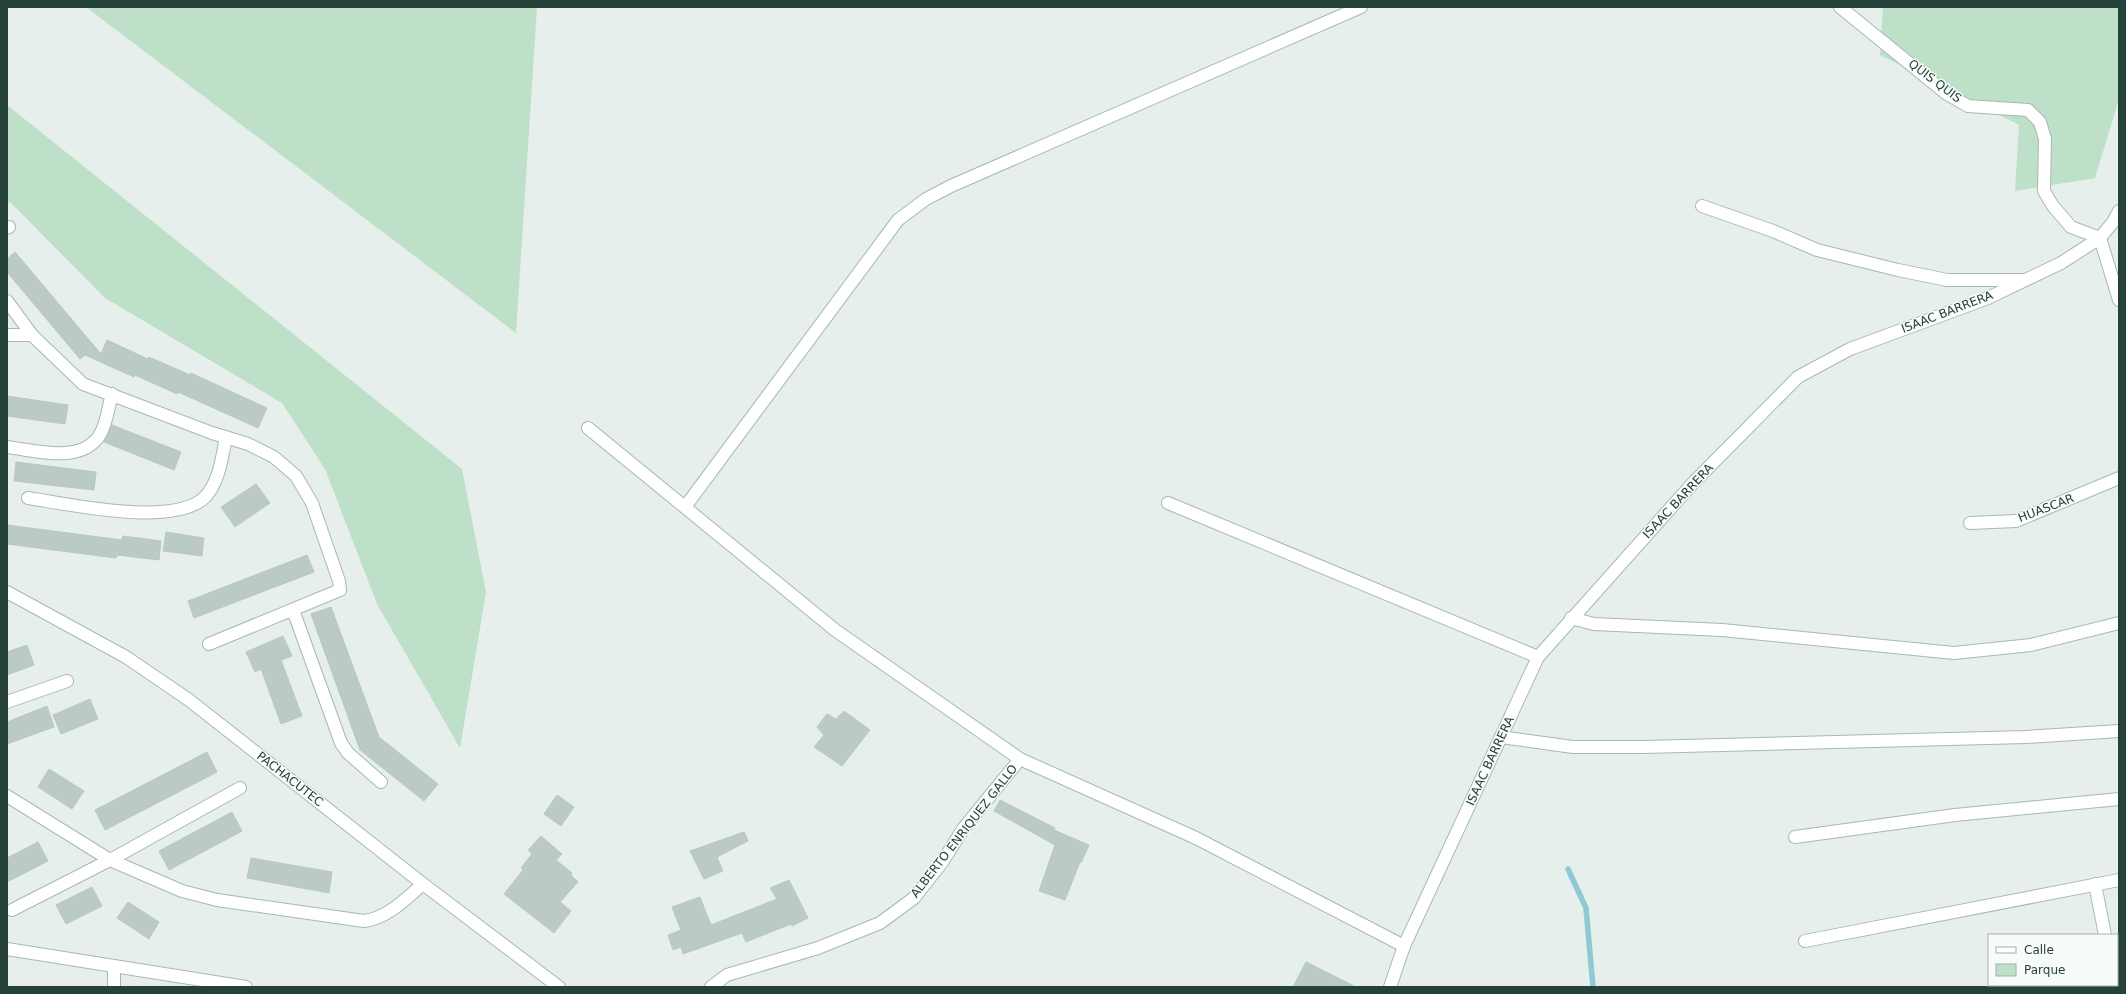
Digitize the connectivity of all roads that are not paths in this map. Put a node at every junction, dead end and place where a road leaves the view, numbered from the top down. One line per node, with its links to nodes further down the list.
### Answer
1 (1361, 7): 18 (street)
2 (1840, 7): 5 (street, QUIS QUIS)
3 (1702, 206): 6 (street)
4 (2119, 211): 5 (street, ISAAC BARRERA)
5 (2100, 238): 6 (street, ISAAC BARRERA); 7 (street)
6 (2026, 280): 22 (street, ISAAC BARRERA)
7 (2119, 300)
8 (7, 301): 10 (street)
9 (7, 335): 10 (street)
10 (32, 335): 11 (street)
11 (112, 394): 13 (street); 14 (street)
12 (588, 428): 18 (street)
13 (226, 437): 16 (street); 21 (street)
14 (7, 447)
15 (2119, 478): 19 (street, HUASCAR)
16 (28, 498)
17 (1168, 503): 25 (street)
18 (685, 507): 30 (street)
19 (1970, 523)
20 (7, 592): 38 (street, PACHACUTEC)
21 (293, 610): 24 (street); 31 (street)
22 (1571, 618): 23 (street); 25 (street, ISAAC BARRERA)
23 (2119, 623)
24 (209, 644)
25 (1538, 657): 29 (street, ISAAC BARRERA)
26 (67, 681): 27 (street)
27 (7, 702)
28 (2119, 731): 29 (street)
29 (1501, 737): 43 (street, ISAAC BARRERA)
30 (1020, 759): 43 (street); 49 (street, ALBERTO ENRIQUEZ GALLO)
31 (381, 782)
32 (240, 788): 36 (street)
33 (7, 796): 36 (street)
34 (2119, 799): 35 (street)
35 (1795, 837)
36 (110, 860): 38 (street); 40 (street)
37 (2119, 880): 39 (street)
38 (423, 884): 48 (street, PACHACUTEC)
39 (2095, 884): 41 (street); 42 (street)
40 (12, 910)
41 (2106, 934)
42 (1805, 941)
43 (1404, 946): 50 (street, ISAAC BARRERA)
44 (7, 949): 45 (street)
45 (114, 968): 46 (street); 47 (street)
46 (114, 987)
47 (246, 987)
48 (559, 987)
49 (711, 987)
50 (1390, 987)

